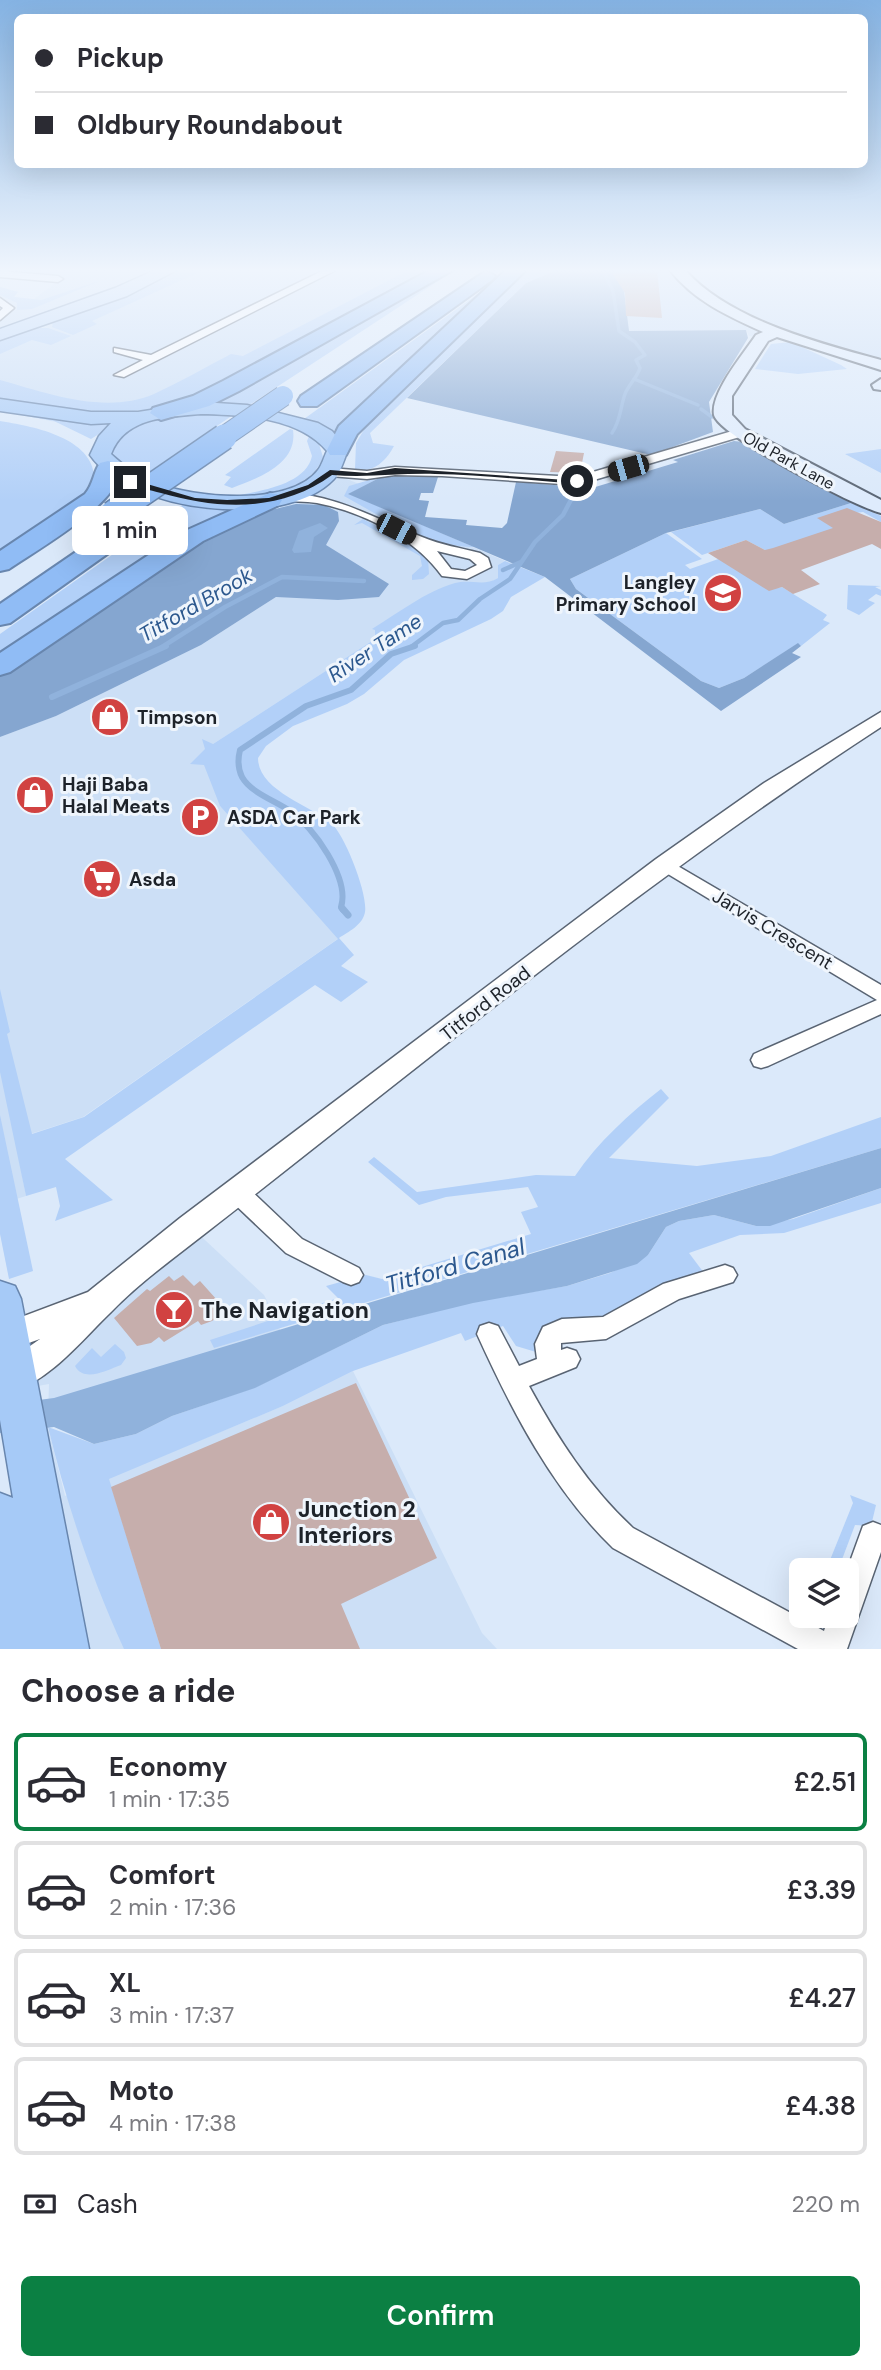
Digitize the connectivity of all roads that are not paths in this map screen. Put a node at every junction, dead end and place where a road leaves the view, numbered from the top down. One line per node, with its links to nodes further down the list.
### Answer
1 (177, 347): 10 (street)
2 (303, 347): 15 (highway)
3 (355, 347): 28 (highway, bridge)
4 (385, 347): 29 (highway)
5 (436, 347): 18 (highway)
6 (756, 347): 17 (main road, Old Park Lane)
7 (816, 347): 9 (main road)
8 (118, 350): 10 (street)
9 (830, 353): 11 (main road); 13 (main road)
10 (153, 359): 12 (street)
11 (881, 365)
12 (120, 374)
13 (880, 385)
14 (0, 405): 15 (highway)
15 (153, 414): 18 (highway); 19 (highway)
16 (0, 417): 19 (highway)
17 (739, 433): 20 (street); 22 (main road, Old Park Lane)
18 (338, 450): 20 (highway)
19 (93, 451): 21 (highway); 26 (highway)
20 (327, 475): 21 (highway); 23 (street)
21 (276, 499): 23 (street); 30 (highway)
22 (881, 507)
23 (379, 520): 24 (street)
24 (414, 538): 25 (street); 27 (street)
25 (470, 554): 27 (street); 27 (street)
26 (0, 563)
27 (440, 564)
28 (0, 590)
29 (0, 617)
30 (0, 666)
31 (881, 718): 32 (street, Titford Road)
32 (664, 864): 33 (street, Jarvis Crescent); 36 (street, Titford Road)
33 (881, 994)
34 (881, 1006): 35 (street)
35 (761, 1059)
36 (237, 1192): 37 (street); 39 (street, Titford Road)
37 (351, 1275)
38 (726, 1275): 41 (street)
39 (99, 1302): 42 (street, Titford Road)
40 (489, 1334): 41 (street)
41 (513, 1380): 49 (street)
42 (5, 1390): 48 (highway)
43 (0, 1516): 47 (highway)
44 (873, 1536): 45 (street)
45 (859, 1574)
46 (839, 1628): 49 (street)
47 (23, 1649)
48 (64, 1649)
49 (830, 1649)

